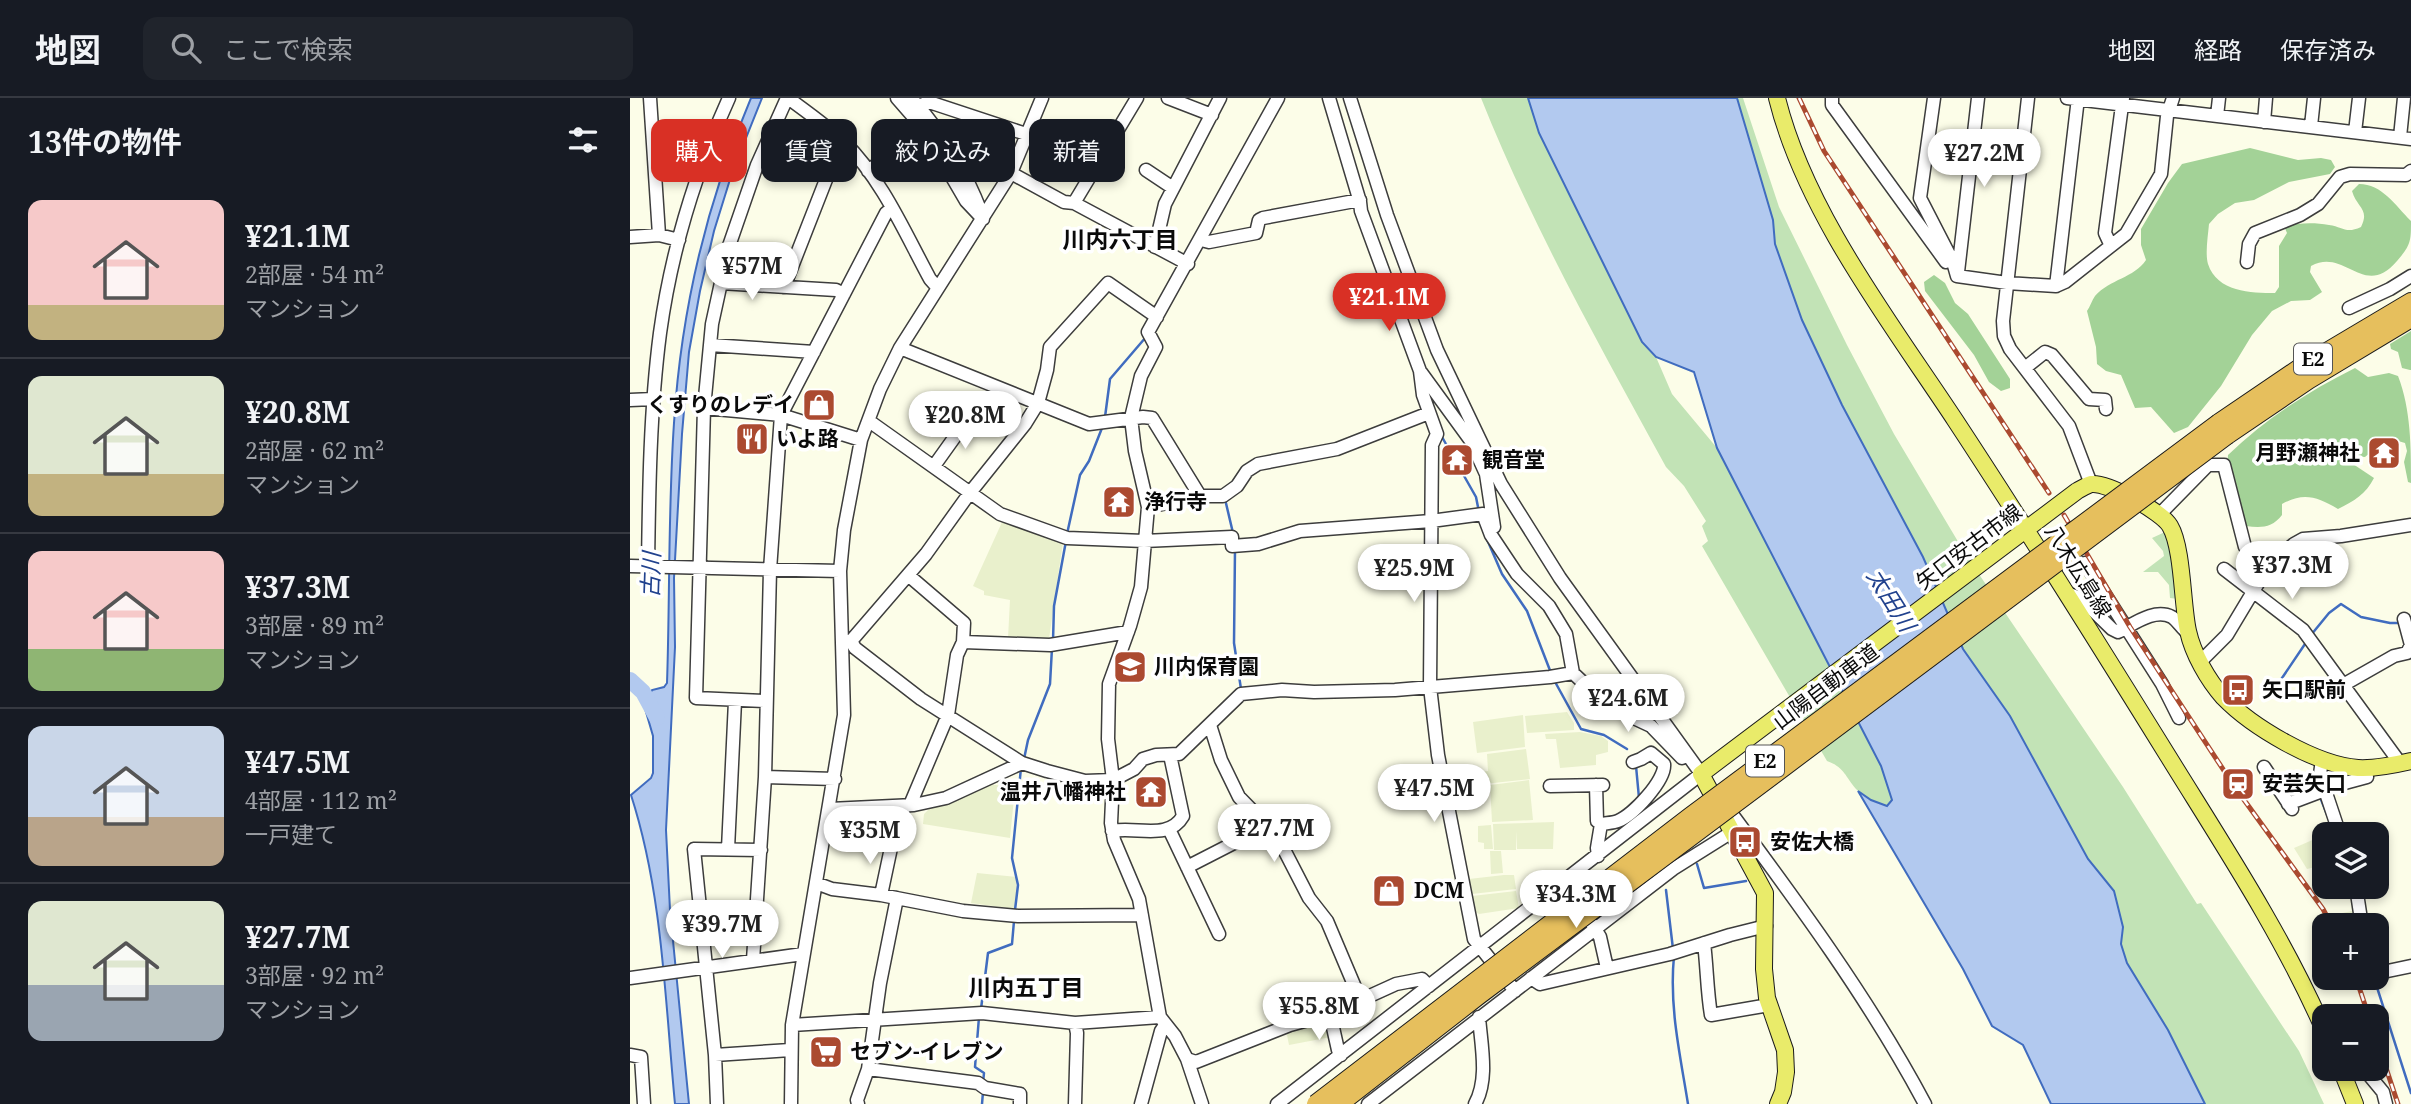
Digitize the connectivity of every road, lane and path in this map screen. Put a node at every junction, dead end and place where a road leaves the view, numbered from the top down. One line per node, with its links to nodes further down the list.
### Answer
1 (650, 98): 50 (street)
2 (729, 98): 52 (street)
3 (788, 98): 28 (street); 62 (street)
4 (897, 98): 29 (street)
5 (1042, 98): 33 (street)
6 (1137, 98): 47 (street)
7 (1168, 98): 26 (street)
8 (1220, 98): 26 (street)
9 (1278, 98): 53 (street)
10 (1329, 98): 46 (street)
11 (1777, 98): 97 (main road, 八木広島線)
12 (1832, 98): 60 (street)
13 (1934, 98): 55 (street)
14 (1978, 98): 54 (street)
15 (2028, 98): 63 (street)
16 (2074, 98): 22 (street); 64 (street)
17 (2219, 98): 27 (street)
18 (2266, 98): 30 (street)
19 (2314, 98): 31 (street)
20 (2359, 98): 32 (street)
21 (2404, 98): 34 (street)
22 (2123, 101): 25 (street); 56 (street)
23 (914, 102): 33 (street); 49 (street)
24 (1352, 102): 133 (street)
25 (2171, 104): 27 (street); 56 (street)
26 (1212, 115): 45 (street)
27 (2217, 116): 30 (street)
28 (815, 119)
29 (916, 119)
30 (2264, 122): 31 (street)
31 (2311, 127): 32 (street)
32 (2356, 132): 34 (street)
33 (1026, 134): 36 (street)
34 (2405, 138)
35 (857, 158): 39 (street)
36 (1015, 163)
37 (871, 169): 39 (street)
38 (1146, 170): 45 (street)
39 (868, 171): 48 (street)
40 (2411, 171): 58 (street)
41 (1015, 175): 47 (street)
42 (825, 182): 65 (street)
43 (955, 182): 49 (street)
44 (1006, 182): 49 (street)
45 (1173, 188): 57 (street)
46 (1360, 200): 53 (street); 76 (street)
47 (1074, 203): 57 (street)
48 (892, 208): 66 (street); 67 (street)
49 (983, 219): 66 (street)
50 (659, 235): 51 (street); 52 (street)
51 (630, 237)
52 (679, 240): 77 (street)
53 (1201, 240): 59 (street)
54 (1962, 241): 55 (street); 60 (street)
55 (1943, 242): 60 (street)
56 (2111, 246): 64 (street)
57 (1155, 247): 59 (street)
58 (2247, 262)
59 (1188, 264): 70 (street)
60 (1957, 275): 63 (street)
61 (2411, 276): 69 (street)
62 (721, 283): 65 (street); 72 (street)
63 (2007, 283): 64 (street); 75 (street)
64 (2056, 286)
65 (784, 287): 67 (street)
66 (938, 288): 73 (street)
67 (844, 294): 74 (street)
68 (2411, 302): 87 (highway, 山陽自動車道 / E2)
69 (2349, 308)
70 (1157, 317): 79 (street); 85 (street)
71 (2411, 318): 87 (highway, 山陽自動車道 / E2)
72 (710, 345): 74 (street); 80 (street)
73 (901, 348): 79 (street); 86 (street)
74 (814, 352): 83 (street)
75 (2025, 368): 81 (street); 90 (street)
76 (1420, 371): 82 (street); 100 (street)
77 (653, 399): 78 (street); 103 (street)
78 (630, 400)
79 (1038, 403): 85 (street); 91 (street)
80 (704, 408): 83 (street); 104 (street)
81 (2106, 410)
82 (1429, 413): 92 (street); 95 (street)
83 (781, 415): 88 (street); 106 (street)
84 (969, 417): 89 (street)
85 (1131, 418): 92 (street); 93 (street)
86 (869, 421): 88 (street); 89 (street)
87 (2223, 429): 200 (highway, 山陽自動車道 / E2, bridge); 201 (highway, 山陽自動車道 / E2, bridge)
88 (861, 440): 107 (street)
89 (934, 466): 91 (street)
90 (2091, 484): 94 (main road); 97 (main road, 矢口安古市線)
91 (969, 494): 98 (street); 108 (street)
92 (1200, 496): 93 (street)
93 (1147, 507): 98 (street)
94 (2160, 514): 99 (street); 114 (main road)
95 (1431, 522): 98 (street); 100 (street); 121 (street)
96 (2411, 525): 109 (street)
97 (2023, 533): 110 (main road, 八木広島線); 133 (main road, 矢口安古市線)
98 (1144, 541): 113 (street)
99 (2245, 547)
100 (1499, 549): 119 (street)
101 (2085, 563): 112 (street)
102 (630, 566): 103 (street)
103 (653, 567): 104 (street)
104 (693, 567): 106 (street); 122 (street)
105 (2224, 569): 109 (street)
106 (770, 570): 107 (street); 123 (street)
107 (840, 571): 115 (street)
108 (908, 575): 115 (street); 116 (street)
109 (2252, 592): 118 (street); 120 (street)
110 (2067, 593): 112 (street); 173 (main road, 八木広島線)
111 (2404, 619): 117 (street)
112 (2127, 628): 114 (street); 125 (street)
113 (1128, 632): 116 (street); 137 (street)
114 (2188, 633): 118 (main road)
115 (847, 641): 124 (street); 136 (street)
116 (963, 642): 124 (street)
117 (2411, 645): 120 (street)
118 (2200, 662): 128 (main road)
119 (1573, 673): 121 (street); 133 (street)
120 (2343, 685): 130 (street)
121 (1430, 687): 126 (street); 161 (street)
122 (735, 701): 123 (street); 148 (street)
123 (766, 701): 134 (street)
124 (948, 715): 131 (street); 140 (street)
125 (2179, 718)
126 (1210, 725): 127 (street); 144 (street)
127 (1170, 755): 137 (street); 145 (street)
128 (2322, 761): 130 (main road); 139 (street)
129 (1633, 762): 143 (street)
130 (2405, 762)
131 (1022, 763): 137 (street); 140 (street)
132 (2264, 767): 139 (street)
133 (1704, 772): 147 (main road); 150 (street); 190 (street)
134 (765, 777): 136 (street); 149 (street)
135 (2367, 777): 139 (street)
136 (835, 779): 141 (street)
137 (1113, 780): 146 (street)
138 (1552, 784): 143 (street)
139 (2325, 790): 142 (street)
140 (907, 806): 141 (street); 154 (street)
141 (830, 809): 152 (street)
142 (2336, 822)
143 (1601, 824): 150 (street)
144 (1266, 826): 151 (street); 172 (street)
145 (1169, 829): 146 (street); 151 (street)
146 (1112, 831): 156 (street)
147 (1732, 832): 157 (main road); 158 (street)
148 (728, 849): 149 (street); 165 (street)
149 (761, 850): 163 (street)
150 (1598, 856): 153 (street)
151 (1187, 867): 159 (street)
152 (816, 883): 154 (street); 162 (street)
153 (1561, 885): 158 (street); 161 (street)
154 (881, 895): 155 (street)
155 (897, 898): 156 (street); 177 (street)
156 (1142, 915): 178 (street)
157 (1766, 926): 160 (street); 174 (main road)
158 (1596, 929): 166 (street); 169 (street)
159 (1219, 934)
160 (1704, 943): 166 (street); 174 (street)
161 (1480, 947): 170 (street); 171 (street)
162 (803, 954): 163 (street); 180 (street)
163 (753, 960): 165 (street)
164 (2411, 966): 167 (street)
165 (699, 968): 168 (street); 183 (street)
166 (1607, 968): 169 (street)
167 (2389, 971)
168 (636, 977)
169 (1531, 978): 171 (street)
170 (1429, 986): 172 (street); 184 (street)
171 (1514, 991): 176 (street)
172 (1360, 999): 175 (street)
173 (2314, 1004)
174 (1769, 1005): 204 (main road)
175 (1330, 1014): 184 (street); 185 (street)
176 (1479, 1017): 202 (street); 203 (street)
177 (875, 1020): 179 (street); 180 (street); 186 (street)
178 (1163, 1021): 179 (street); 185 (street); 197 (street)
179 (1075, 1023): 196 (street)
180 (792, 1025): 181 (street)
181 (790, 1050): 183 (street); 193 (street)
182 (630, 1055): 191 (street)
183 (715, 1055): 192 (street)
184 (1341, 1055): 187 (street)
185 (1187, 1059): 198 (street)
186 (869, 1069): 194 (street); 195 (street)
187 (1318, 1073): 199 (street); 201 (street)
188 (2346, 1081): 207 (main road)
189 (2374, 1081): 208 (street)
190 (1917, 1089): 205 (street); 206 (street)
191 (644, 1104)
192 (717, 1104)
193 (791, 1104)
194 (858, 1104)
195 (1020, 1104)
196 (1075, 1104)
197 (1141, 1104)
198 (1202, 1104)
199 (1278, 1104)
200 (1316, 1104)
201 (1341, 1104)
202 (1368, 1104)
203 (1475, 1104)
204 (1778, 1104)
205 (1916, 1104)
206 (1925, 1104)
207 (2355, 1104)
208 (2386, 1104)

